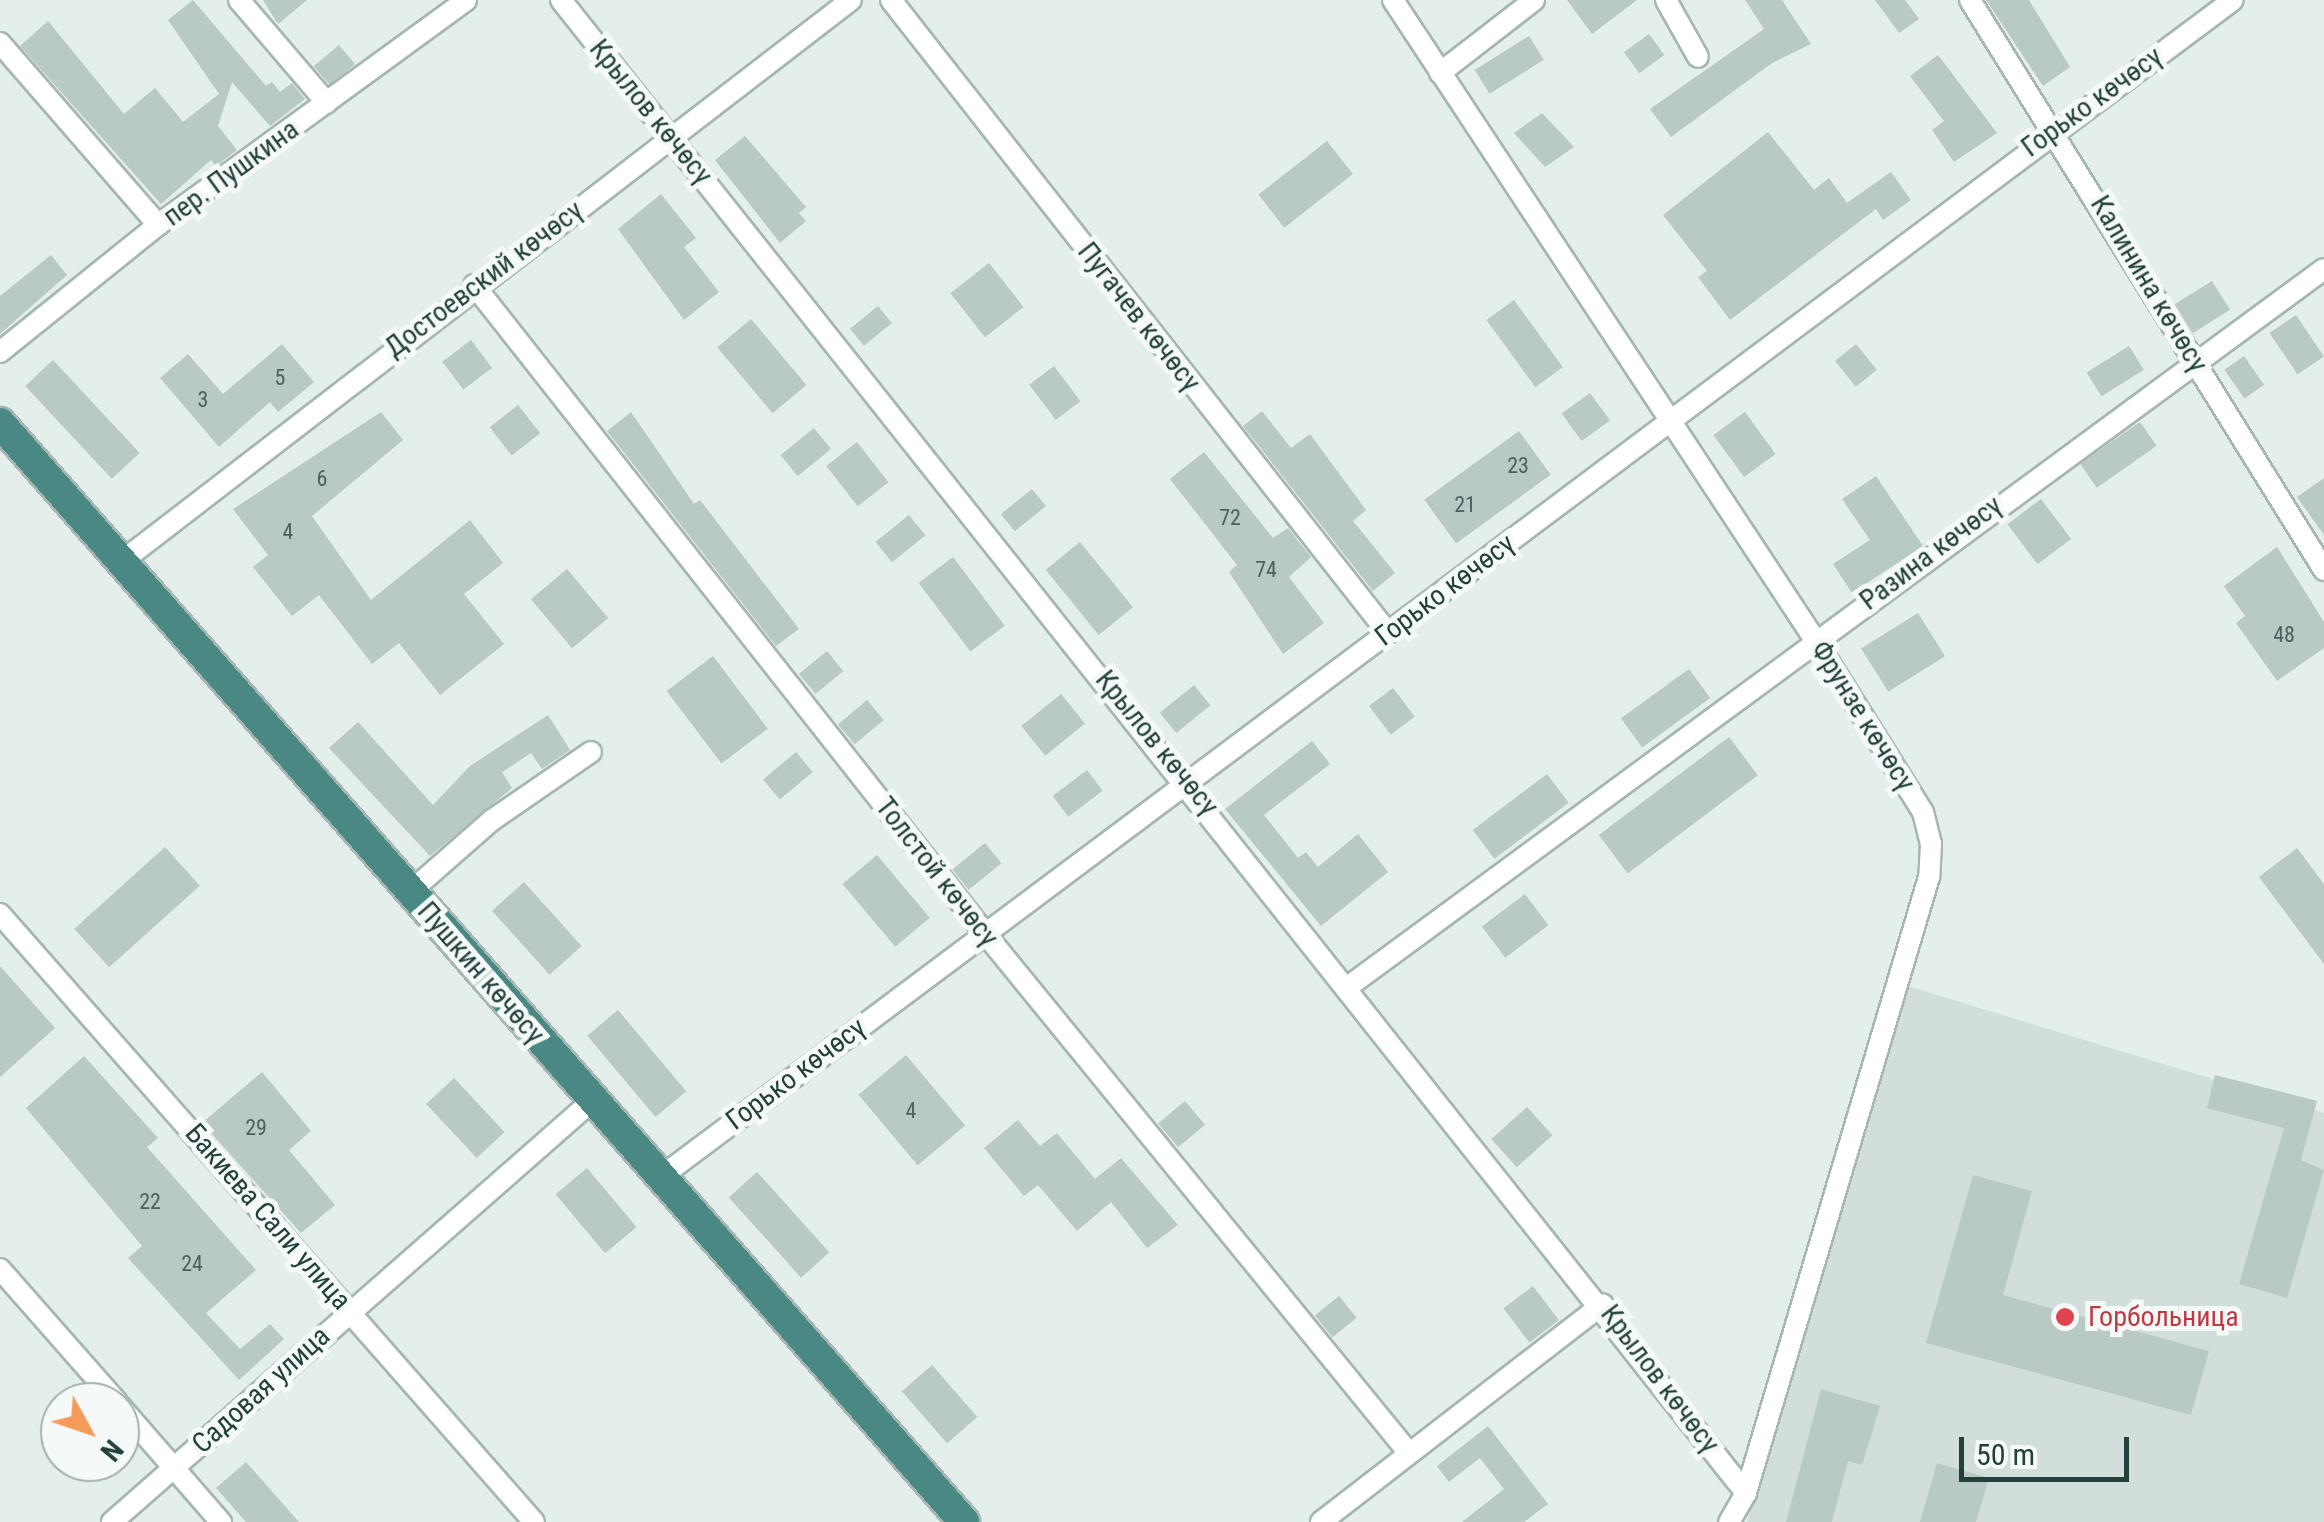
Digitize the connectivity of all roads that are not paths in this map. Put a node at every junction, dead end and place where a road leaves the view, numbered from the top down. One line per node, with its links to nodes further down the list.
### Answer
1 (239, 0): 14 (street)
2 (466, 0): 14 (street, пер. Пушкина)
3 (561, 0): 16 (street, Крылов көчөсү)
4 (851, 0): 16 (street, Достоевский көчөсү)
5 (890, 0): 26 (street, Пугачев көчөсү)
6 (1393, 0): 13 (street, Фрунзе көчөсү)
7 (1534, 0): 13 (street)
8 (1666, 0): 12 (street)
9 (1970, 0): 15 (street, Калинина көчөсү)
10 (2232, 0): 15 (street, Горько көчөсү)
11 (0, 43): 17 (street)
12 (1698, 57)
13 (1440, 72): 22 (street, Фрунзе көчөсү)
14 (328, 103): 17 (street, пер. Пушкина)
15 (2054, 128): 21 (street, Калинина көчөсү); 22 (street, Горько көчөсү)
16 (672, 138): 19 (street, Достоевский көчөсү); 29 (street, Крылов көчөсү)
17 (158, 225): 20 (street, пер. Пушкина)
18 (2324, 268): 21 (street, Разина көчөсү)
19 (474, 285): 24 (street, Достоевский көчөсү); 32 (street, Толстой көчөсү)
20 (0, 352)
21 (2194, 357): 25 (street, Калинина көчөсү); 27 (street, Разина көчөсү)
22 (1669, 420): 26 (street, Горько көчөсү); 27 (street, Фрунзе көчөсү)
23 (0, 422): 24 (highway, Пушкин көчөсү)
24 (121, 562): 30 (highway, Пушкин көчөсү)
25 (2324, 570)
26 (1388, 634): 29 (street, Горько көчөсү)
27 (1815, 640): 33 (street, Разина көчөсү); 43 (street, Фрунзе көчөсү)
28 (590, 752): 30 (street)
29 (1187, 780): 32 (street, Горько көчөсү); 33 (street, Крылов көчөсү)
30 (410, 892): 34 (highway, Пушкин көчөсү)
31 (0, 914): 38 (street, Бакиева Сали улица)
32 (983, 932): 35 (street, Горько көчөсү); 41 (street, Толстой көчөсү)
33 (1350, 986): 37 (street, Крылов көчөсү)
34 (592, 1100): 35 (highway, Пушкин көчөсү); 38 (street, Садовая улица)
35 (658, 1178): 47 (highway, Пушкин көчөсү)
36 (0, 1270): 39 (street)
37 (1604, 1304): 41 (street); 43 (street, Крылов көчөсү)
38 (350, 1310): 42 (street, Садовая улица); 46 (street, Бакиева Сали улица)
39 (99, 1382)
40 (140, 1429): 42 (street)
41 (1408, 1452): 48 (street)
42 (174, 1468): 44 (street, Садовая улица); 45 (street)
43 (1746, 1493): 49 (street, Фрунзе көчөсү)
44 (112, 1522)
45 (221, 1522)
46 (534, 1522)
47 (964, 1522)
48 (1321, 1522)
49 (1729, 1522)

